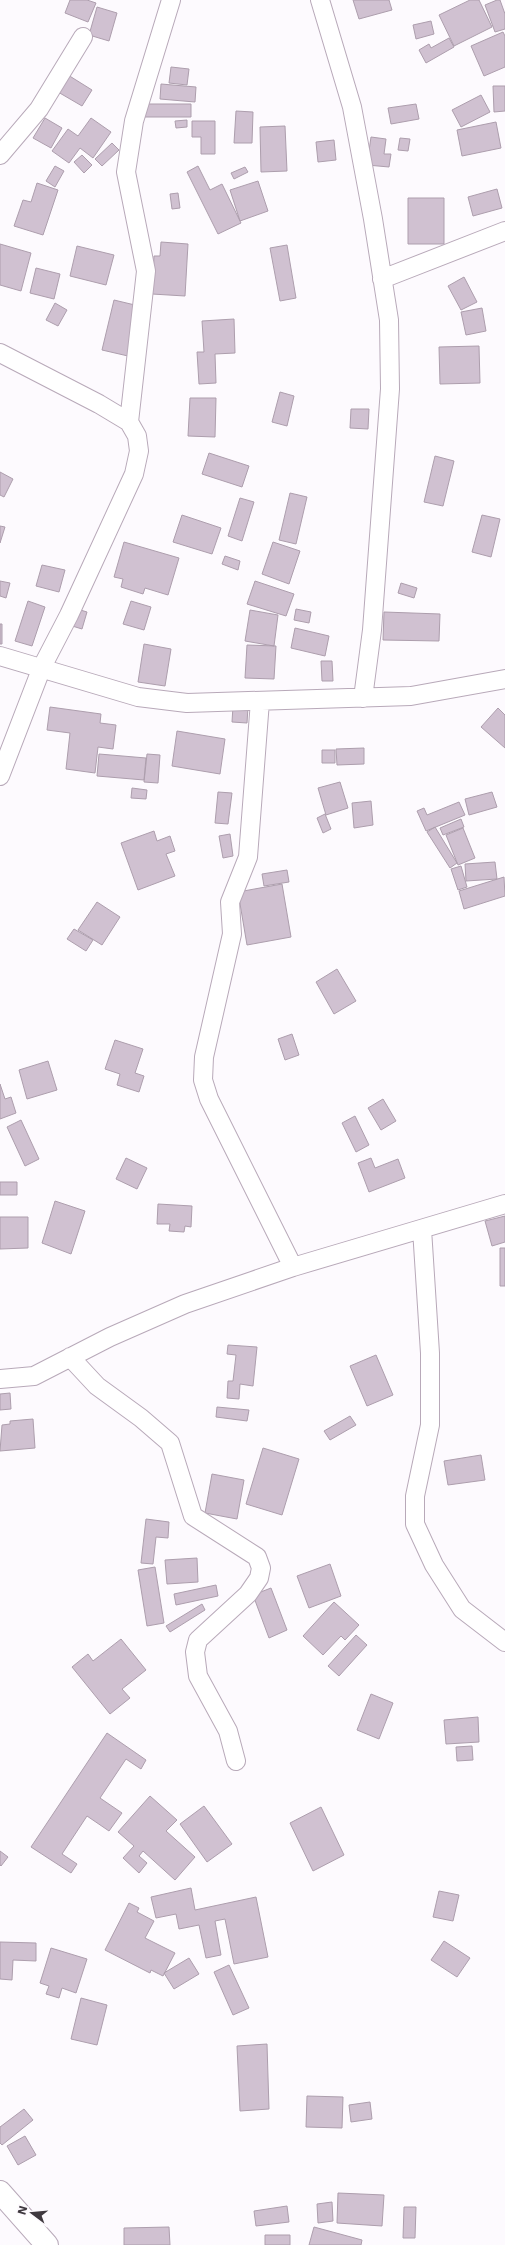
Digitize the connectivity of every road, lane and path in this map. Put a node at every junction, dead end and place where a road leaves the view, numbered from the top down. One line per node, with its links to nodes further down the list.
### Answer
1 (171, 0): 8 (street)
2 (320, 0): 6 (street)
3 (83, 37): 4 (street)
4 (0, 155)
5 (505, 231): 6 (street)
6 (382, 279): 12 (street)
7 (0, 353): 8 (street)
8 (129, 422): 10 (street)
9 (0, 656): 10 (street)
10 (42, 667): 13 (street); 14 (street)
11 (505, 679): 12 (street)
12 (362, 698): 13 (street)
13 (260, 701): 17 (street)
14 (0, 776)
15 (505, 1204): 16 (street)
16 (422, 1229): 17 (street); 20 (street)
17 (293, 1267): 18 (street)
18 (70, 1357): 19 (street); 21 (street)
19 (0, 1379)
20 (505, 1642)
21 (236, 1761)
22 (0, 2192): 23 (street)
23 (47, 2245)

